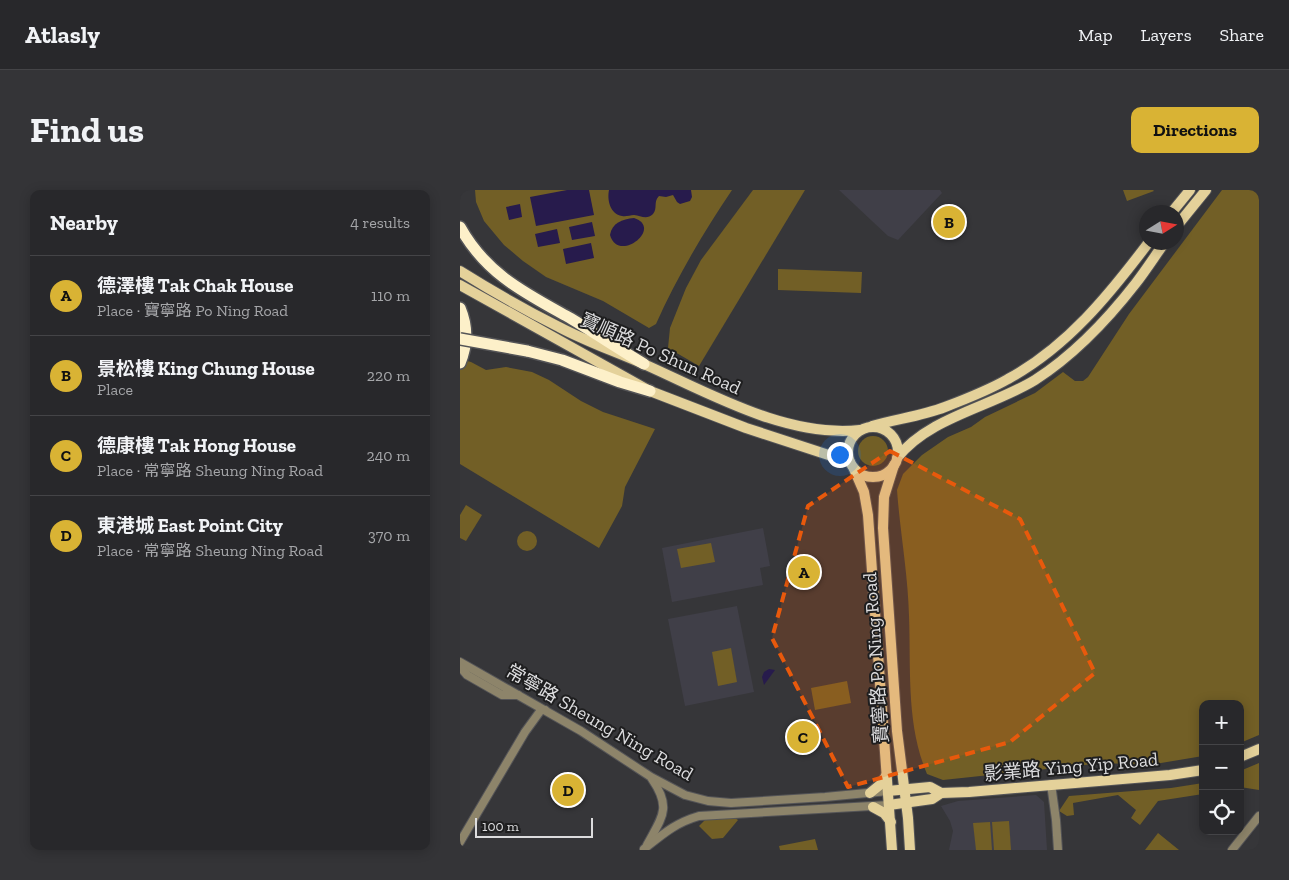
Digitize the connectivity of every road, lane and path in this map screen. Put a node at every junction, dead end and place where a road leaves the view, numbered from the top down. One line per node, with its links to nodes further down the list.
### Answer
1 (1190, 190): 3 (main road)
2 (1206, 190): 4 (main road)
3 (1178, 205)
4 (1184, 218)
5 (460, 227): 13 (highway)
6 (1143, 250): 15 (main road)
7 (1159, 250): 17 (main road)
8 (460, 271): 13 (main road, 寶順路 Po Shun Road)
9 (460, 285): 14 (main road, 寶順路 Po Shun Road)
10 (460, 308): 11 (highway)
11 (463, 344): 12 (highway); 14 (highway, bridge)
12 (460, 363)
13 (644, 364): 16 (main road, 寶順路 Po Shun Road)
14 (650, 391): 18 (main road, 寶順路 Po Shun Road)
15 (872, 426): 16 (main road); 17 (main road)
16 (860, 430): 18 (main road)
17 (895, 461): 18 (main road); 27 (main road, 寶寧路 Po Ning Road)
18 (852, 466): 26 (main road, 寶寧路 Po Ning Road)
19 (460, 662): 21 (street, 常寧路 Sheung Ning Road)
20 (460, 667): 21 (street)
21 (518, 695): 22 (street, 常寧路 Sheung Ning Road)
22 (545, 710): 28 (street, 常寧路 Sheung Ning Road); 40 (street)
23 (1259, 749): 24 (main road)
24 (1244, 755)
25 (1199, 771): 29 (main road, 影業路 Ying Yip Road)
26 (886, 774): 32 (main road, 寶寧路 Po Ning Road); 33 (main road)
27 (903, 774): 30 (main road); 31 (main road, 寶寧路 Po Ning Road)
28 (651, 777): 33 (street, 常寧路 Sheung Ning Road); 41 (street)
29 (1051, 784): 34 (main road, 影業路 Ying Yip Road); 44 (street)
30 (918, 788): 31 (main road, 影業路 Ying Yip Road); 34 (main road, 影業路 Ying Yip Road)
31 (905, 789): 32 (main road, 常寧路 Sheung Ning Road); 35 (main road, 寶寧路 Po Ning Road)
32 (888, 791): 33 (street, 常寧路 Sheung Ning Road); 36 (main road, 寶寧路 Po Ning Road)
33 (870, 793)
34 (941, 793): 35 (main road, 影業路 Ying Yip Road)
35 (906, 803): 36 (main road); 43 (main road, 寶寧路 Po Ning Road)
36 (889, 805): 37 (street); 39 (main road, 寶寧路 Po Ning Road)
37 (872, 807): 39 (main road); 41 (street)
38 (1259, 816): 45 (street)
39 (891, 822): 42 (main road, 寶寧路 Po Ning Road)
40 (460, 842)
41 (644, 850)
42 (892, 850)
43 (910, 850)
44 (1058, 850)
45 (1232, 850)

